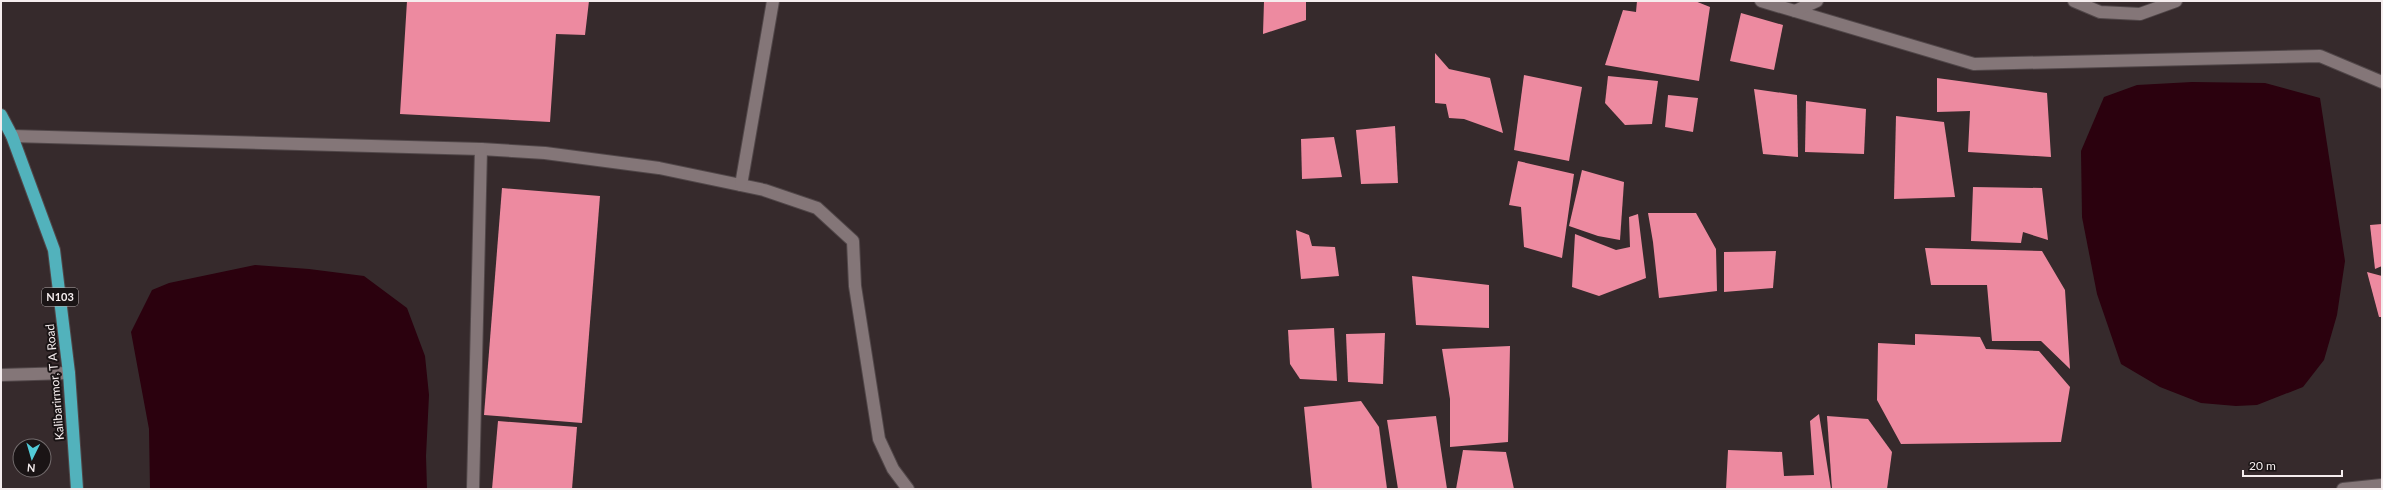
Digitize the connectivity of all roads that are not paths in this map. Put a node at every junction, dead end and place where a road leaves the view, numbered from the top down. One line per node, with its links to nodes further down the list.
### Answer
1 (773, 1): 11 (street)
2 (1761, 1): 6 (street)
3 (1817, 1): 6 (street)
4 (2074, 1): 5 (street)
5 (2176, 1)
6 (1795, 11): 7 (street)
7 (2382, 82)
8 (1, 115): 9 (highway, Kalibarirmor, T A Road / N103)
9 (12, 136): 10 (street); 12 (highway, Kalibarirmor, T A Road / N103)
10 (481, 149): 11 (street); 16 (street)
11 (741, 185): 17 (street)
12 (70, 373): 13 (street); 15 (highway, Kalibarirmor, T A Road / N103)
13 (1, 375)
14 (2382, 485): 18 (street)
15 (77, 489)
16 (473, 489)
17 (908, 489)
18 (2343, 489)

